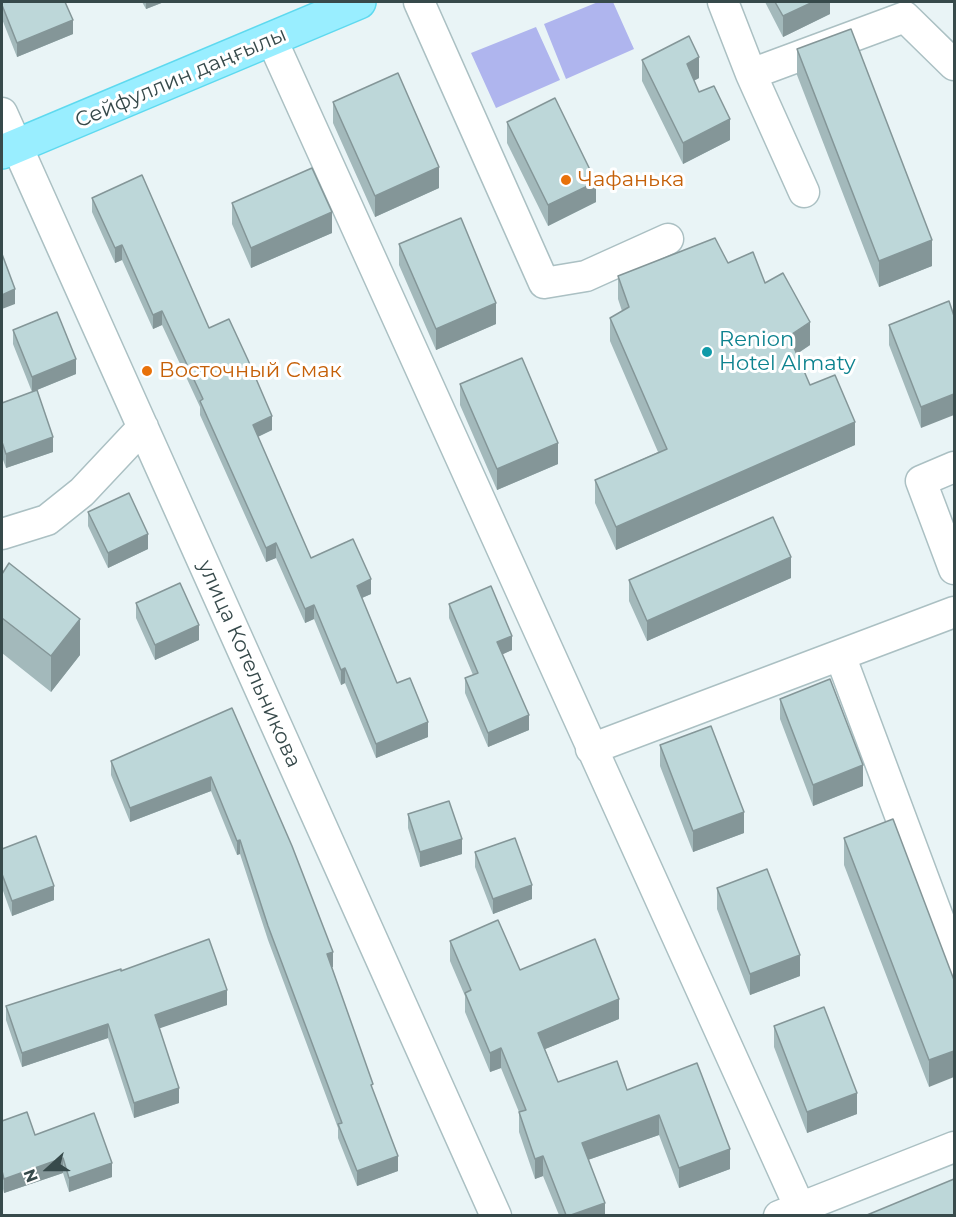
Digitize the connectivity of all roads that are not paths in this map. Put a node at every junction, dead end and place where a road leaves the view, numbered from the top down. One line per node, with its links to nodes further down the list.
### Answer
1 (359, 2): 4 (main road, Сейфуллин даңғылы)
2 (419, 2): 10 (street)
3 (723, 2): 6 (street)
4 (272, 40): 8 (main road, Сейфуллин даңғылы); 17 (street)
5 (954, 65): 6 (street)
6 (751, 74): 9 (street)
7 (2, 113): 8 (street, улица Котельникова)
8 (9, 149): 11 (street, улица Котельникова)
9 (804, 192)
10 (668, 239)
11 (143, 427): 13 (street); 21 (street, улица Котельникова)
12 (954, 467): 14 (street)
13 (2, 534)
14 (954, 568)
15 (954, 612): 16 (street)
16 (840, 655): 17 (street); 18 (street)
17 (591, 749): 20 (street)
18 (954, 960)
19 (954, 1148): 20 (street)
20 (790, 1212)
21 (496, 1215)

